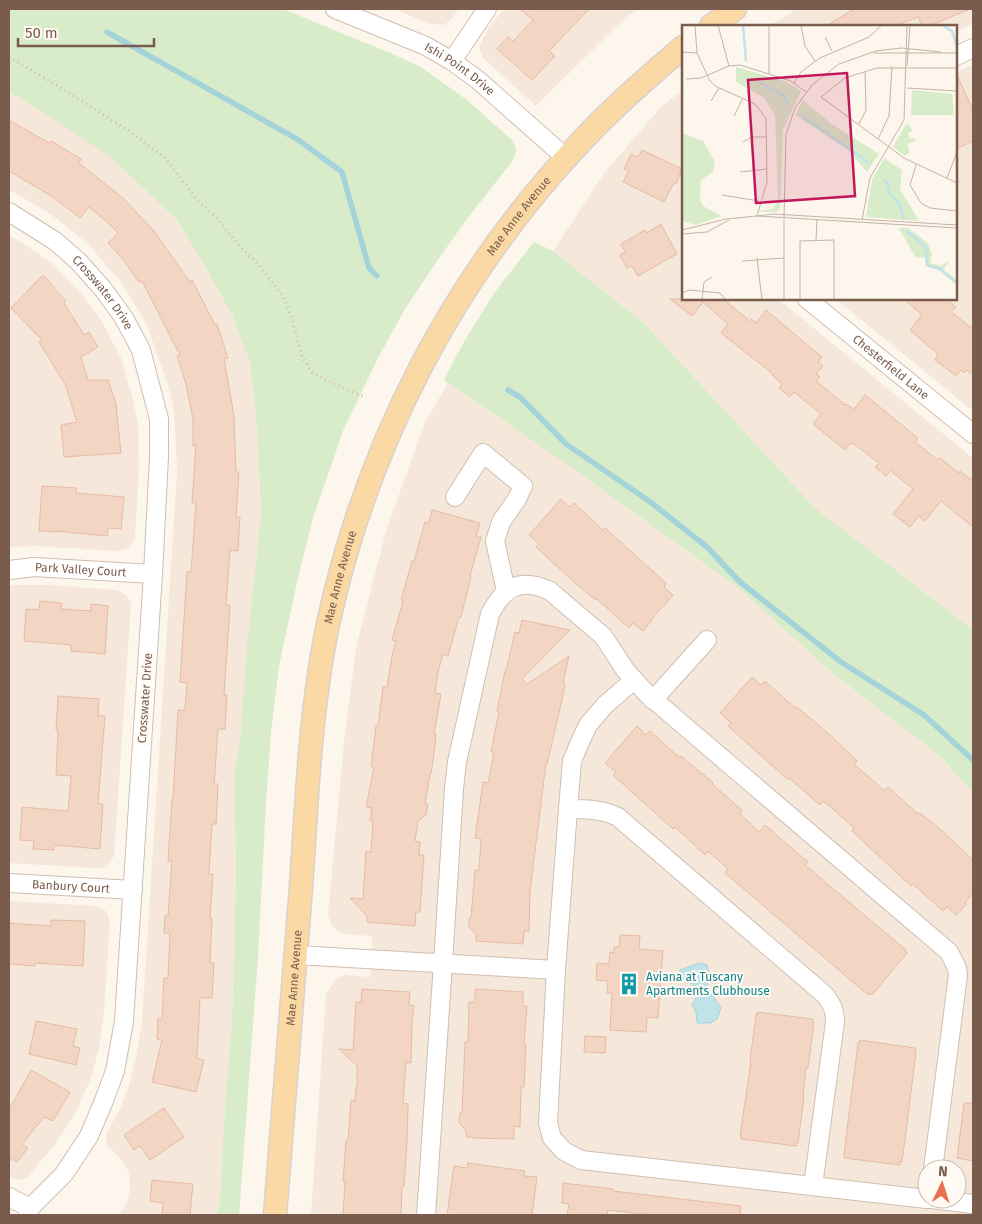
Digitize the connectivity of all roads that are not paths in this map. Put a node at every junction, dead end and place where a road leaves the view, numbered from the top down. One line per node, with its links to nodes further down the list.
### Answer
1 (335, 9): 8 (street, Ishi Point Drive)
2 (487, 9): 8 (street)
3 (735, 9): 4 (main road)
4 (713, 25)
5 (973, 48): 7 (street)
6 (682, 49): 9 (main road, Mae Anne Avenue)
7 (957, 56)
8 (452, 61): 9 (street, Ishi Point Drive)
9 (566, 158): 23 (main road, Mae Anne Avenue)
10 (9, 212): 15 (street, Crosswater Drive)
11 (808, 300): 12 (street, Chesterfield Lane)
12 (973, 434)
13 (455, 497): 16 (street)
14 (9, 570): 15 (street, Park Valley Court)
15 (153, 574): 22 (street, Crosswater Drive)
16 (506, 591): 18 (street); 24 (street)
17 (707, 640): 19 (street)
18 (634, 680): 19 (street); 20 (street)
19 (654, 700): 26 (street)
20 (568, 808): 25 (street); 27 (street)
21 (9, 883): 22 (street, Banbury Court)
22 (133, 890): 30 (street, Crosswater Drive)
23 (296, 954): 24 (street); 31 (main road, Mae Anne Avenue)
24 (444, 963): 25 (street); 32 (street)
25 (556, 970): 27 (street)
26 (934, 1159)
27 (814, 1186): 29 (street)
28 (9, 1197): 30 (street)
29 (917, 1198)
30 (29, 1211)
31 (275, 1215)
32 (426, 1215)

